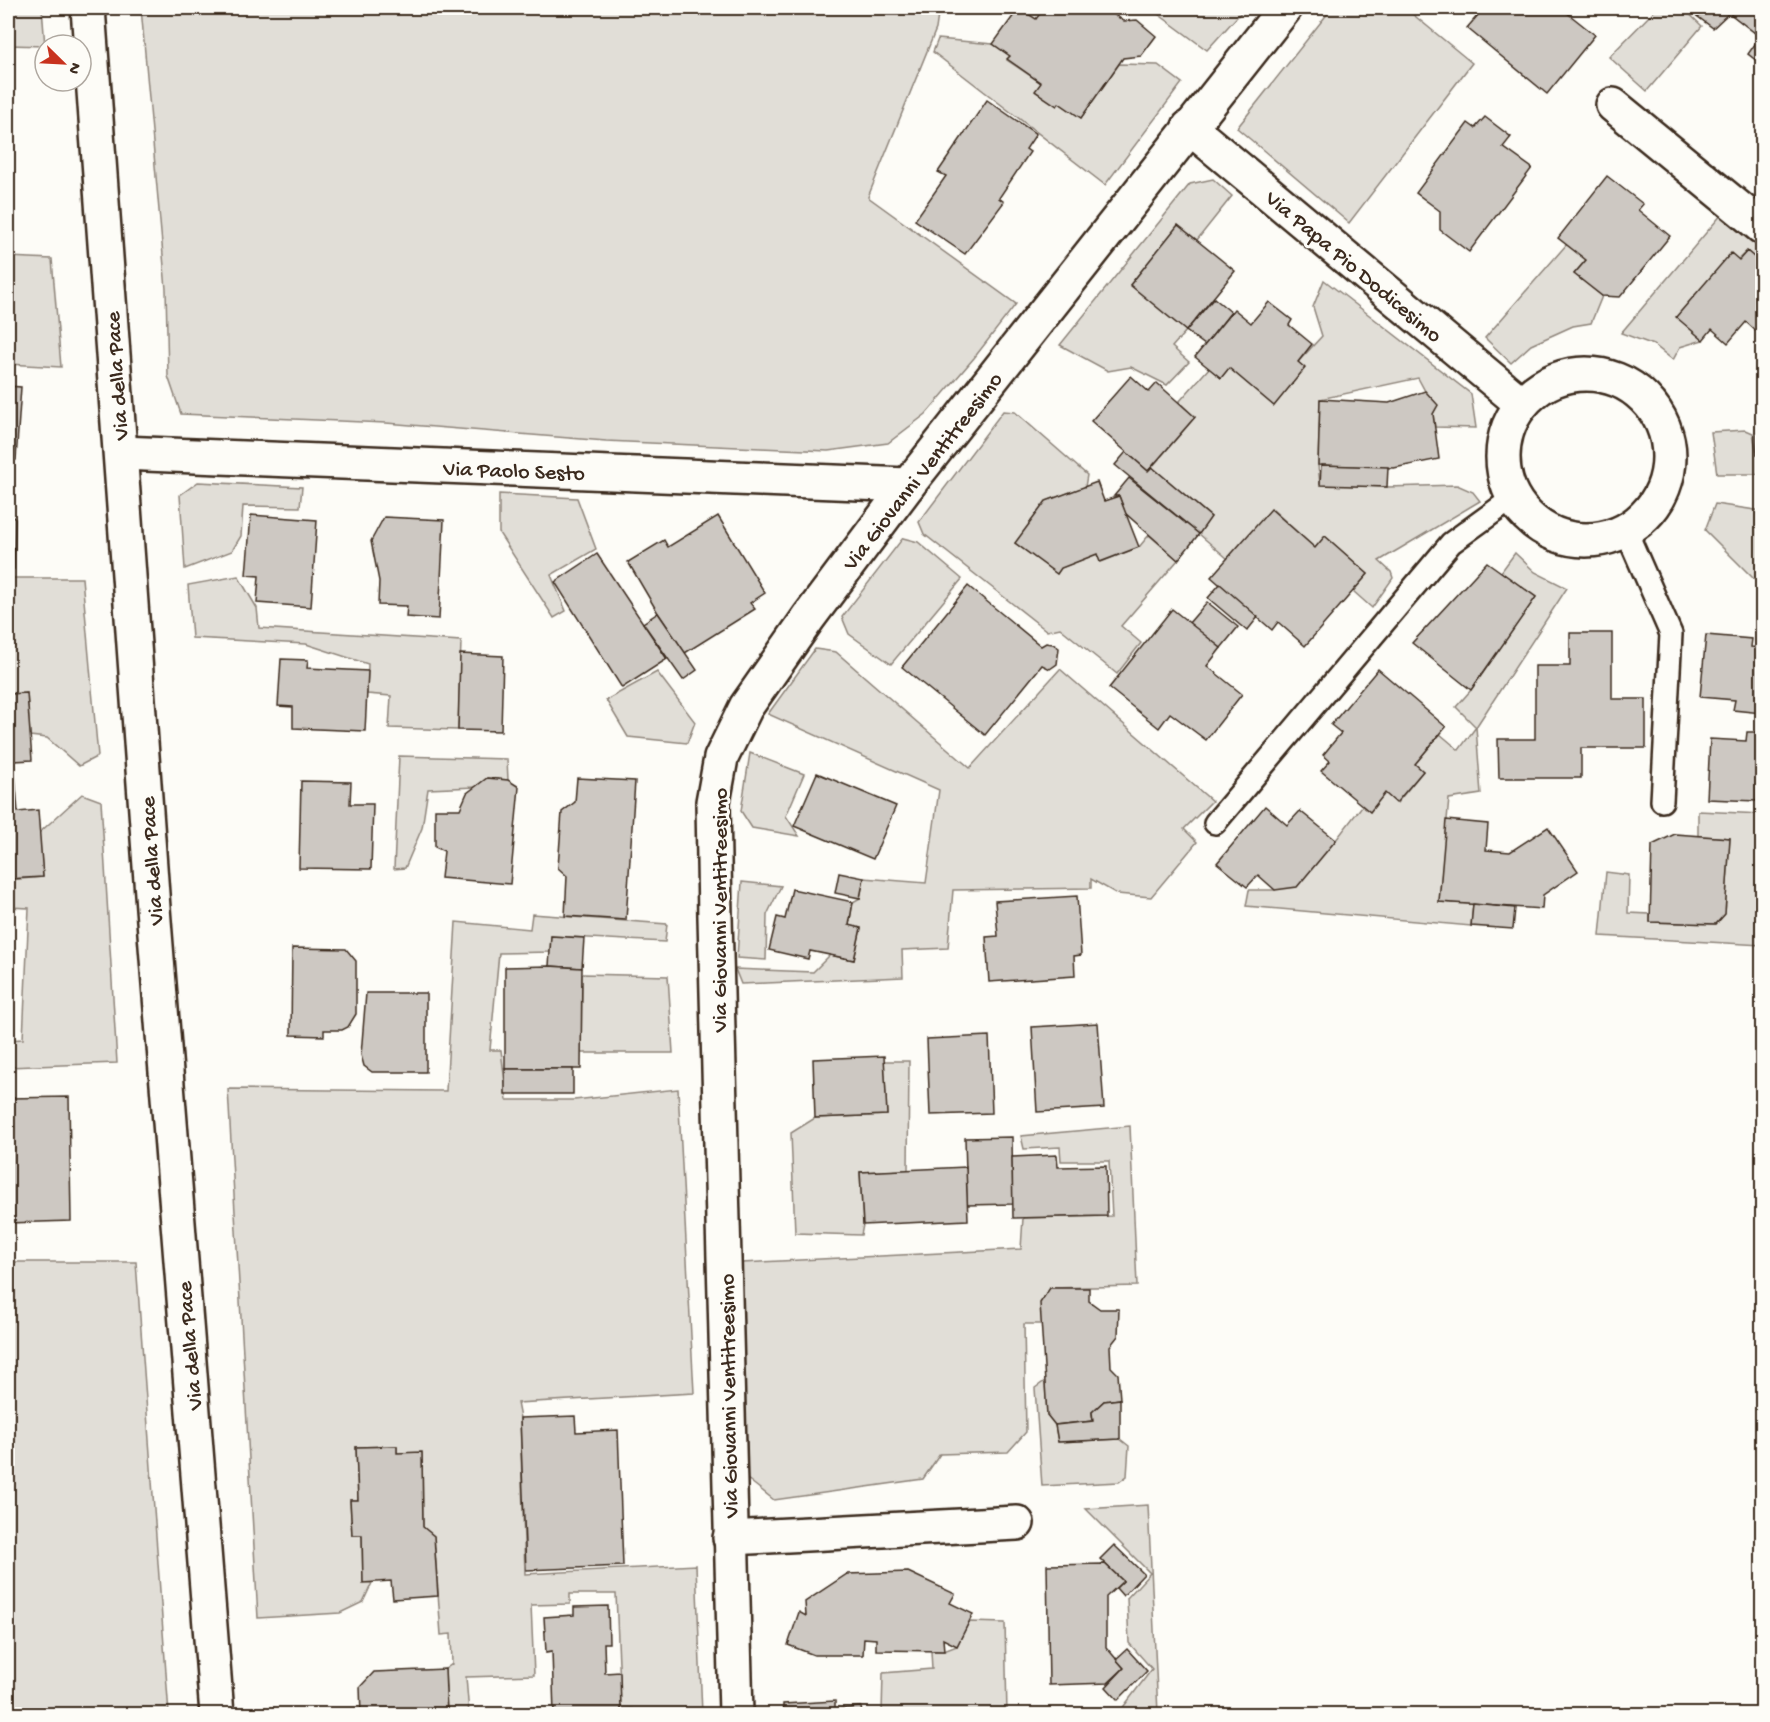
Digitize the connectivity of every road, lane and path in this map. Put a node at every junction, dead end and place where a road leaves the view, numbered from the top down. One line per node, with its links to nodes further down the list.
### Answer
1 (87, 8): 7 (street, Via della Pace)
2 (1285, 8): 4 (street, Via Giovanni Ventitreesimo)
3 (1613, 105): 5 (street)
4 (1189, 127): 6 (street, Via Papa Pio Dodicesimo); 8 (street, Via Giovanni Ventitreesimo)
5 (1762, 227)
6 (1522, 404): 9 (street); 10 (street)
7 (121, 453): 8 (street, Via Paolo Sesto); 15 (street, Via della Pace)
8 (908, 484): 14 (street, Via Giovanni Ventitreesimo)
9 (1514, 498): 10 (street); 12 (lane)
10 (1626, 531): 11 (lane)
11 (1662, 801)
12 (1215, 823)
13 (1017, 1523): 14 (street)
14 (730, 1538): 16 (street, Via Giovanni Ventitreesimo)
15 (217, 1714)
16 (736, 1714)

